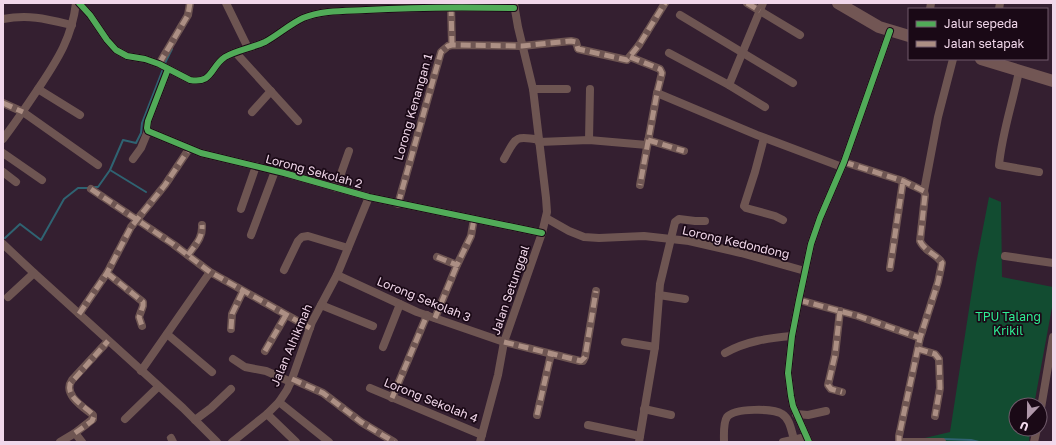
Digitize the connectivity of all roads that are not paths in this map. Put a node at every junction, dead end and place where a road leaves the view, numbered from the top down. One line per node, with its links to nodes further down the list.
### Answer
1 (76, 3): 15 (street)
2 (79, 3): 28 (street)
3 (190, 3): 28 (street)
4 (226, 3): 21 (street)
5 (665, 3): 25 (street)
6 (747, 3): 12 (street)
7 (838, 3): 16 (street)
8 (422, 5): 10 (street); 11 (street)
9 (514, 5): 11 (street); 20 (street, Jalan Setunggal)
10 (376, 6): 21 (street)
11 (451, 6): 19 (street)
12 (762, 7): 17 (street); 24 (street)
13 (680, 15): 24 (street)
14 (3, 19): 15 (street)
15 (72, 25): 35 (street)
16 (890, 31): 18 (street); 57 (street)
17 (800, 35)
18 (908, 36)
19 (452, 45): 20 (street); 71 (street, Lorong Kenangan 1)
20 (522, 46): 25 (street); 33 (street, Jalan Setunggal)
21 (248, 48): 22 (street)
22 (236, 53): 28 (street); 37 (street)
23 (669, 53): 32 (street)
24 (743, 53): 31 (street); 32 (street)
25 (630, 57): 38 (street)
26 (953, 60): 69 (street)
27 (986, 60): 29 (street)
28 (163, 66): 45 (street)
29 (1019, 71): 30 (street); 62 (street)
30 (1053, 81)
31 (792, 84)
32 (729, 85): 40 (street)
33 (533, 89): 34 (street); 49 (street, Jalan Setunggal)
34 (567, 89)
35 (38, 90): 41 (street); 43 (street)
36 (590, 90): 48 (street)
37 (271, 91): 42 (street); 44 (street)
38 (656, 93): 46 (street); 50 (street)
39 (3, 103): 41 (street)
40 (765, 107)
41 (22, 112): 47 (street); 58 (street)
42 (252, 112)
43 (80, 115)
44 (298, 121)
45 (148, 131): 51 (street, Lorong Sekolah 2); 56 (street)
46 (764, 138): 57 (street); 76 (street)
47 (3, 139)
48 (589, 140): 49 (street); 50 (street)
49 (539, 141): 55 (street); 73 (street, Jalan Setunggal)
50 (647, 142): 53 (street); 66 (street)
51 (188, 148): 59 (street, Lorong Sekolah 2); 74 (street)
52 (350, 151): 67 (street)
53 (684, 151)
54 (3, 153): 63 (street)
55 (504, 158)
56 (133, 160)
57 (843, 164): 64 (street); 91 (street)
58 (98, 165)
59 (256, 166): 60 (street, Lorong Sekolah 2); 72 (street)
60 (274, 171): 67 (street, Lorong Sekolah 2); 80 (street)
61 (3, 172): 65 (street)
62 (1039, 172)
63 (42, 180)
64 (903, 181): 69 (street); 89 (street)
65 (16, 182)
66 (640, 185)
67 (336, 188): 70 (street, Lorong Sekolah 2)
68 (91, 189): 74 (street)
69 (924, 191): 116 (street)
70 (369, 197): 71 (street, Lorong Sekolah 2); 83 (street, Jalan Alhikmah)
71 (398, 204): 75 (street, Lorong Sekolah 2)
72 (241, 209)
73 (546, 218): 79 (street, Jalan Setunggal); 81 (street, Lorong Kedondong)
74 (137, 219): 84 (street); 93 (street)
75 (474, 219): 79 (street, Lorong Sekolah 2); 88 (street)
76 (783, 220)
77 (705, 221): 81 (street)
78 (202, 225): 84 (street)
79 (542, 233): 118 (street, Jalan Setunggal)
80 (250, 235)
81 (671, 239): 91 (street, Lorong Kedondong); 98 (street)
82 (3, 244): 94 (street)
83 (348, 248): 90 (street); 95 (street, Jalan Alhikmah)
84 (188, 255): 92 (street)
85 (437, 256): 88 (street)
86 (1006, 256): 87 (street)
87 (1053, 263)
88 (457, 266): 108 (street)
89 (890, 268)
90 (284, 270)
91 (805, 271): 101 (street)
92 (210, 272): 96 (street); 113 (street)
93 (107, 273): 105 (street); 109 (street)
94 (34, 274): 99 (street); 105 (street)
95 (336, 275): 102 (street, Lorong Sekolah 3); 103 (street, Jalan Alhikmah)
96 (243, 291): 106 (street); 112 (street)
97 (596, 291): 126 (street, Lorong Sekolah 3)
98 (659, 295): 100 (street); 121 (street)
99 (8, 297)
100 (685, 299)
101 (799, 300): 104 (street); 114 (street)
102 (400, 304): 107 (street, Lorong Sekolah 3); 120 (street)
103 (321, 305): 110 (street); 111 (street, Jalan Alhikmah)
104 (840, 311): 116 (street); 134 (street)
105 (79, 314): 117 (street)
106 (286, 315): 111 (street); 124 (street)
107 (426, 315): 108 (street, Lorong Sekolah 3); 136 (street)
108 (435, 318): 118 (street, Lorong Sekolah 3)
109 (142, 326)
110 (373, 326)
111 (310, 328): 130 (street, Jalan Alhikmah)
112 (231, 329)
113 (167, 334): 128 (street); 129 (street)
114 (792, 336): 125 (street); 142 (street)
115 (1053, 337): 123 (street)
116 (920, 338): 122 (street)
117 (108, 341): 128 (street); 148 (street)
118 (504, 342): 126 (street, Lorong Sekolah 3); 150 (street, Jalan Setunggal)
119 (625, 342): 121 (street)
120 (383, 347)
121 (654, 347): 138 (street)
122 (918, 349): 144 (street); 154 (street)
123 (1052, 350): 135 (street)
124 (265, 351)
125 (725, 353)
126 (551, 354): 141 (street)
127 (233, 359): 130 (street)
128 (141, 371): 131 (street)
129 (212, 372)
130 (292, 380): 137 (street, Jalan Alhikmah); 162 (street)
131 (158, 387): 145 (street); 146 (street)
132 (370, 388): 136 (street, Lorong Sekolah 4)
133 (231, 389): 146 (street)
134 (842, 392)
135 (1043, 397)
136 (392, 398): 150 (street, Lorong Sekolah 4)
137 (279, 402): 140 (street, Jalan Alhikmah); 161 (street)
138 (644, 408): 143 (street); 151 (street)
139 (826, 411): 142 (street)
140 (267, 414): 149 (street, Jalan Alhikmah); 160 (street)
141 (537, 414)
142 (796, 414): 153 (street)
143 (671, 415)
144 (935, 416)
145 (125, 419)
146 (195, 420): 157 (street)
147 (588, 425): 151 (street)
148 (75, 433): 155 (street); 156 (street)
149 (242, 435): 158 (street, Jalan Alhikmah); 159 (street)
150 (481, 438)
151 (639, 439)
152 (794, 439): 153 (street); 163 (street); 164 (street)
153 (808, 439)
154 (899, 440): 165 (street)
155 (60, 442)
156 (82, 442)
157 (217, 442)
158 (232, 442)
159 (248, 442)
160 (296, 442)
161 (329, 442)
162 (394, 442)
163 (724, 442)
164 (783, 442)
165 (942, 442)

